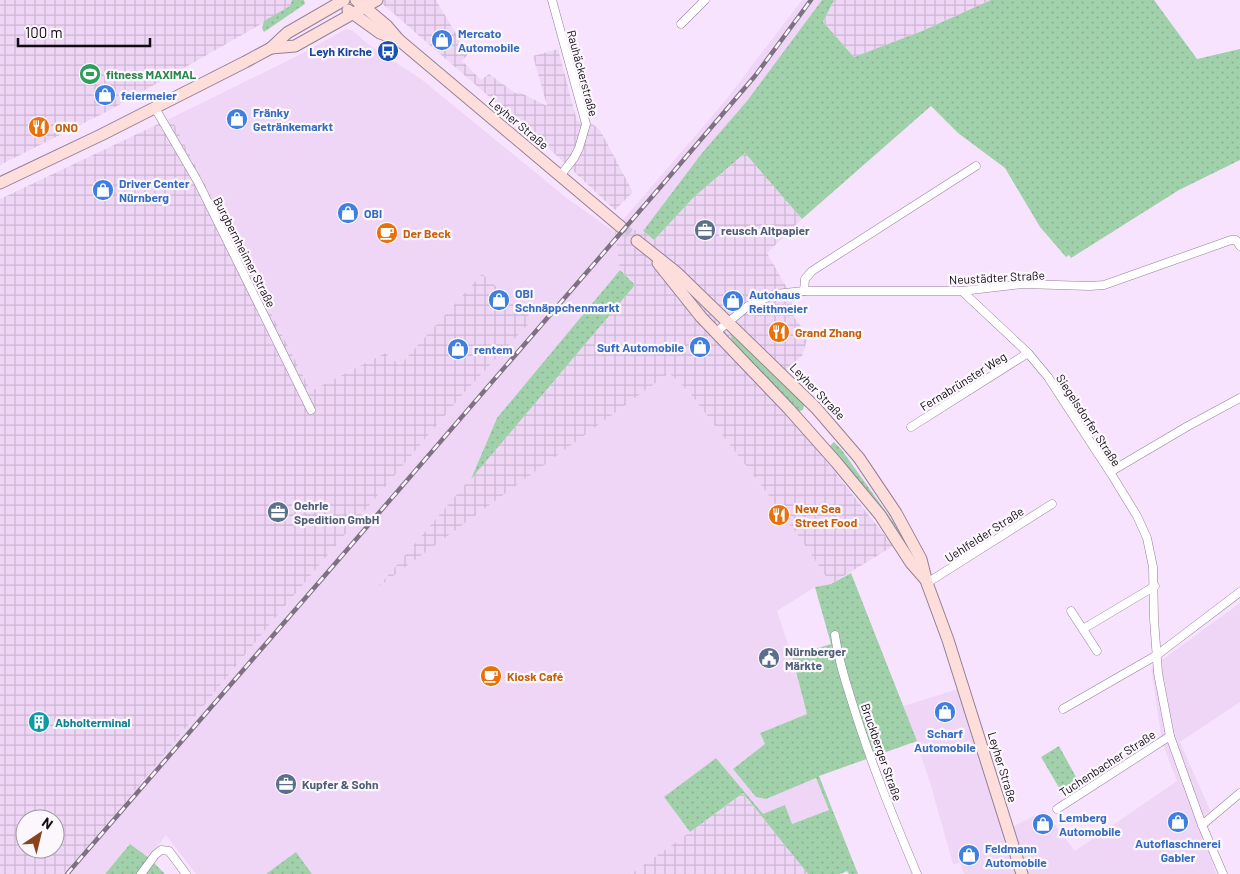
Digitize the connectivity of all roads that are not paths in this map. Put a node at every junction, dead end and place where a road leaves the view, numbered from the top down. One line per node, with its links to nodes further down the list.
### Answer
1 (376, 0): 5 (main road)
2 (552, 0): 12 (street, Rauhäckerstraße)
3 (705, 0): 7 (street)
4 (339, 1): 6 (main road, Leyher Straße); 9 (main road)
5 (361, 3): 6 (main road); 8 (main road, Leyher Straße)
6 (352, 14): 8 (main road, Leyher Straße); 9 (main road)
7 (681, 24)
8 (399, 40): 12 (main road, Leyher Straße)
9 (271, 48): 10 (main road)
10 (155, 108): 13 (main road); 24 (street, Burgbernheimer Straße)
11 (976, 166): 18 (street)
12 (560, 176): 14 (main road, Leyher Straße)
13 (0, 183)
14 (621, 227)
15 (637, 241): 17 (main road, Leyher Straße)
16 (1240, 246): 19 (street, Neustädter Straße)
17 (647, 250): 20 (main road, Leyher Straße); 21 (main road, Leyher Straße)
18 (804, 291): 19 (street, Neustädter Straße); 20 (street, Neustädter Straße)
19 (962, 291): 22 (street, Siegelsdorfer Straße)
20 (728, 322): 21 (street, Neustädter Straße); 28 (main road, Leyher Straße)
21 (715, 333): 28 (main road, Leyher Straße)
22 (1028, 353): 25 (street, Fernabrünster Weg); 26 (street, Siegelsdorfer Straße)
23 (1240, 398): 26 (street)
24 (311, 410)
25 (911, 427)
26 (1110, 472): 29 (street, Siegelsdorfer Straße)
27 (1052, 504): 28 (street, Uehlfelder Straße)
28 (927, 582): 44 (main road, Leyher Straße)
29 (1154, 586): 32 (street); 35 (street, Siegelsdorfer Straße)
30 (1240, 592): 35 (street)
31 (1071, 610): 32 (street)
32 (1084, 630): 34 (street)
33 (836, 635): 43 (street, Bruckberger Straße)
34 (1097, 651)
35 (1157, 655): 36 (street); 37 (street, Siegelsdorfer Straße)
36 (1063, 709)
37 (1170, 736): 39 (street, Tuchenbacher Straße); 40 (street, Siegelsdorfer Straße)
38 (1240, 793): 40 (street)
39 (1057, 809)
40 (1202, 825): 45 (street, Siegelsdorfer Straße)
41 (141, 874): 42 (street)
42 (186, 874)
43 (918, 874)
44 (1022, 874)
45 (1223, 874)

